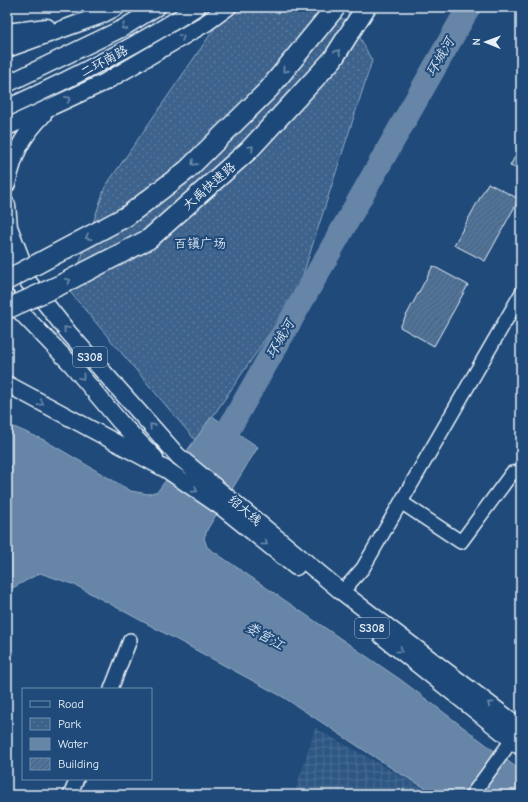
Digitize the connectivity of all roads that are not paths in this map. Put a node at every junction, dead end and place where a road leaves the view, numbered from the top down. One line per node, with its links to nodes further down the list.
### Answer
1 (117, 7): 7 (main road)
2 (157, 7): 10 (main road, 二环南路, one-way to 10)
3 (197, 7): 11 (main road, 二环南路)
4 (228, 7): 12 (main road, one-way to 4)
5 (336, 7): 17 (highway, 大禹快速路, one-way to 17, bridge)
6 (366, 7): 21 (highway, 大禹快速路, one-way to 6, bridge)
7 (88, 20): 8 (main road); 9 (main road)
8 (7, 32)
9 (7, 49)
10 (7, 84)
11 (7, 108)
12 (50, 108): 13 (main road); 14 (main road)
13 (7, 127)
14 (7, 184)
15 (7, 205): 19 (main road)
16 (7, 255): 19 (main road, 绍大线 / S308)
17 (7, 280)
18 (521, 294): 25 (street)
19 (39, 296): 26 (main road, 绍大线 / S308, one-way to 19)
20 (7, 298): 23 (main road, one-way to 23)
21 (7, 309)
22 (7, 384): 23 (main road, S308, one-way to 23)
23 (167, 470): 26 (main road, 绍大线 / S308, one-way to 26)
24 (518, 470): 25 (street)
25 (401, 502): 27 (street)
26 (228, 504): 27 (main road, 绍大线 / S308); 30 (main road, 绍大线 / S308, one-way to 30)
27 (342, 592): 30 (main road, 绍大线 / S308, one-way to 27)
28 (130, 640): 29 (street)
29 (111, 688)
30 (518, 738): 33 (street)
31 (76, 780): 32 (street)
32 (70, 795)
33 (472, 795)

